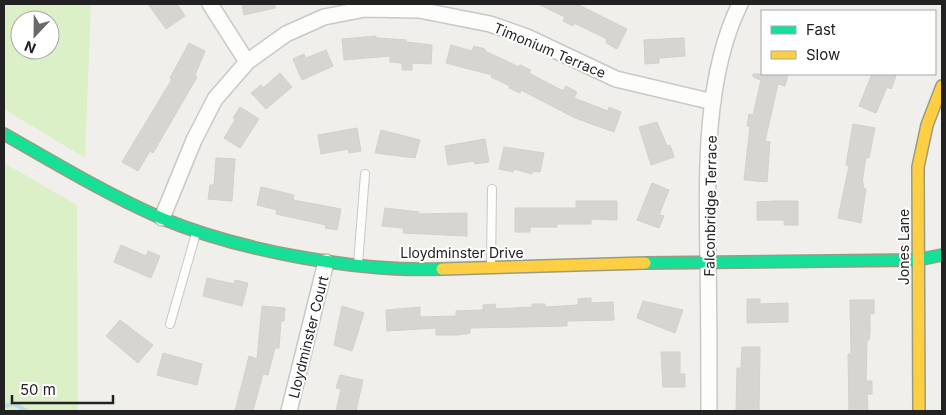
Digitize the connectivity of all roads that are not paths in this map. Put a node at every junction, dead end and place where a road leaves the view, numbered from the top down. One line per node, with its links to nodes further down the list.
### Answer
1 (210, 4): 3 (street)
2 (740, 4): 5 (street, Falconbridge Terrace)
3 (247, 62): 5 (street, Timonium Terrace); 9 (street, Timonium Terrace)
4 (942, 86): 12 (street, Jones Lane)
5 (713, 102): 13 (street, Falconbridge Terrace)
6 (4, 134): 9 (street, Lloydminster Drive)
7 (365, 174): 15 (lane)
8 (492, 189): 16 (lane)
9 (162, 218): 10 (street, Lloydminster Drive)
10 (197, 230): 14 (street, Lloydminster Drive); 17 (lane)
11 (942, 255): 12 (street, Lloydminster Drive)
12 (917, 260): 13 (street, Lloydminster Drive); 20 (street, Jones Lane)
13 (708, 261): 16 (street, Lloydminster Drive); 19 (street, Falconbridge Terrace)
14 (326, 262): 15 (street, Lloydminster Drive); 18 (street, Lloydminster Court)
15 (358, 264): 16 (street, Lloydminster Drive)
16 (491, 268)
17 (170, 324)
18 (289, 411)
19 (709, 411)
20 (919, 411)

